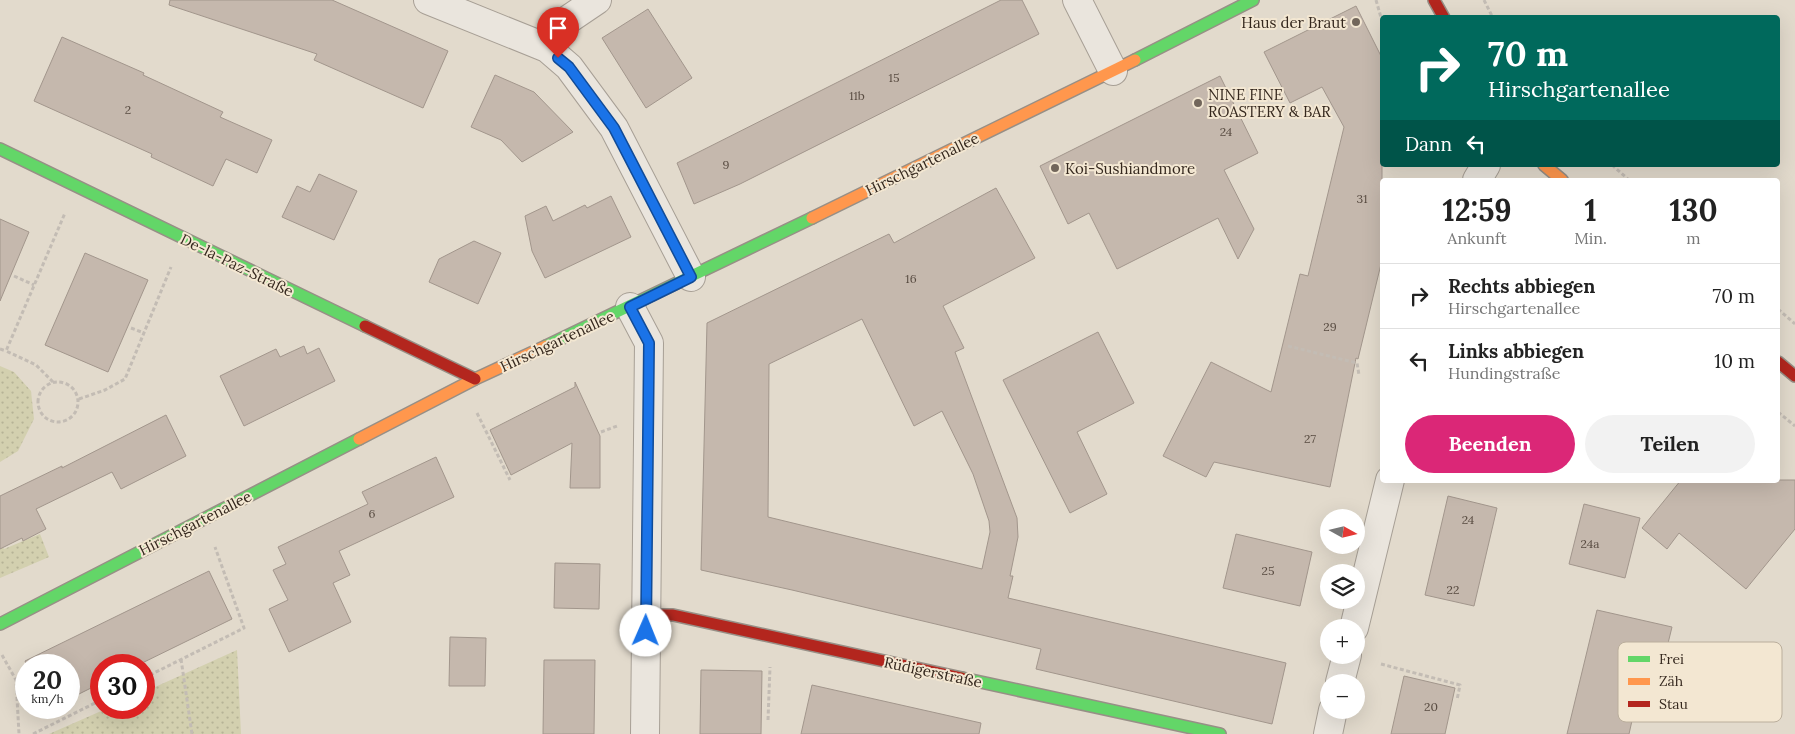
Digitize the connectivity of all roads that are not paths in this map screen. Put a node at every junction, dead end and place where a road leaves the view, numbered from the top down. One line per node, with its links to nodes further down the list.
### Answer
1 (428, 0): 7 (street)
2 (597, 0): 7 (street)
3 (1076, 0): 8 (street)
4 (1253, 0): 8 (street, Hirschgartenallee)
5 (1434, 0): 6 (street)
6 (1442, 15)
7 (547, 48): 14 (street)
8 (1113, 71): 14 (street, Hirschgartenallee)
9 (0, 149): 18 (street, De-la-Paz-Straße)
10 (1485, 167): 12 (street)
11 (1546, 167): 13 (street)
12 (1478, 178)
13 (1560, 178)
14 (691, 277): 15 (street, Hirschgartenallee)
15 (630, 307): 18 (street, Hirschgartenallee); 20 (street)
16 (1780, 364): 17 (street)
17 (1795, 376)
18 (476, 379): 22 (street, Hirschgartenallee)
19 (1389, 483): 21 (street)
20 (647, 615): 24 (street); 25 (street, Rüdigerstraße)
21 (1356, 619)
22 (0, 624)
23 (1332, 719): 26 (street)
24 (645, 734)
25 (1220, 734)
26 (1328, 734)

